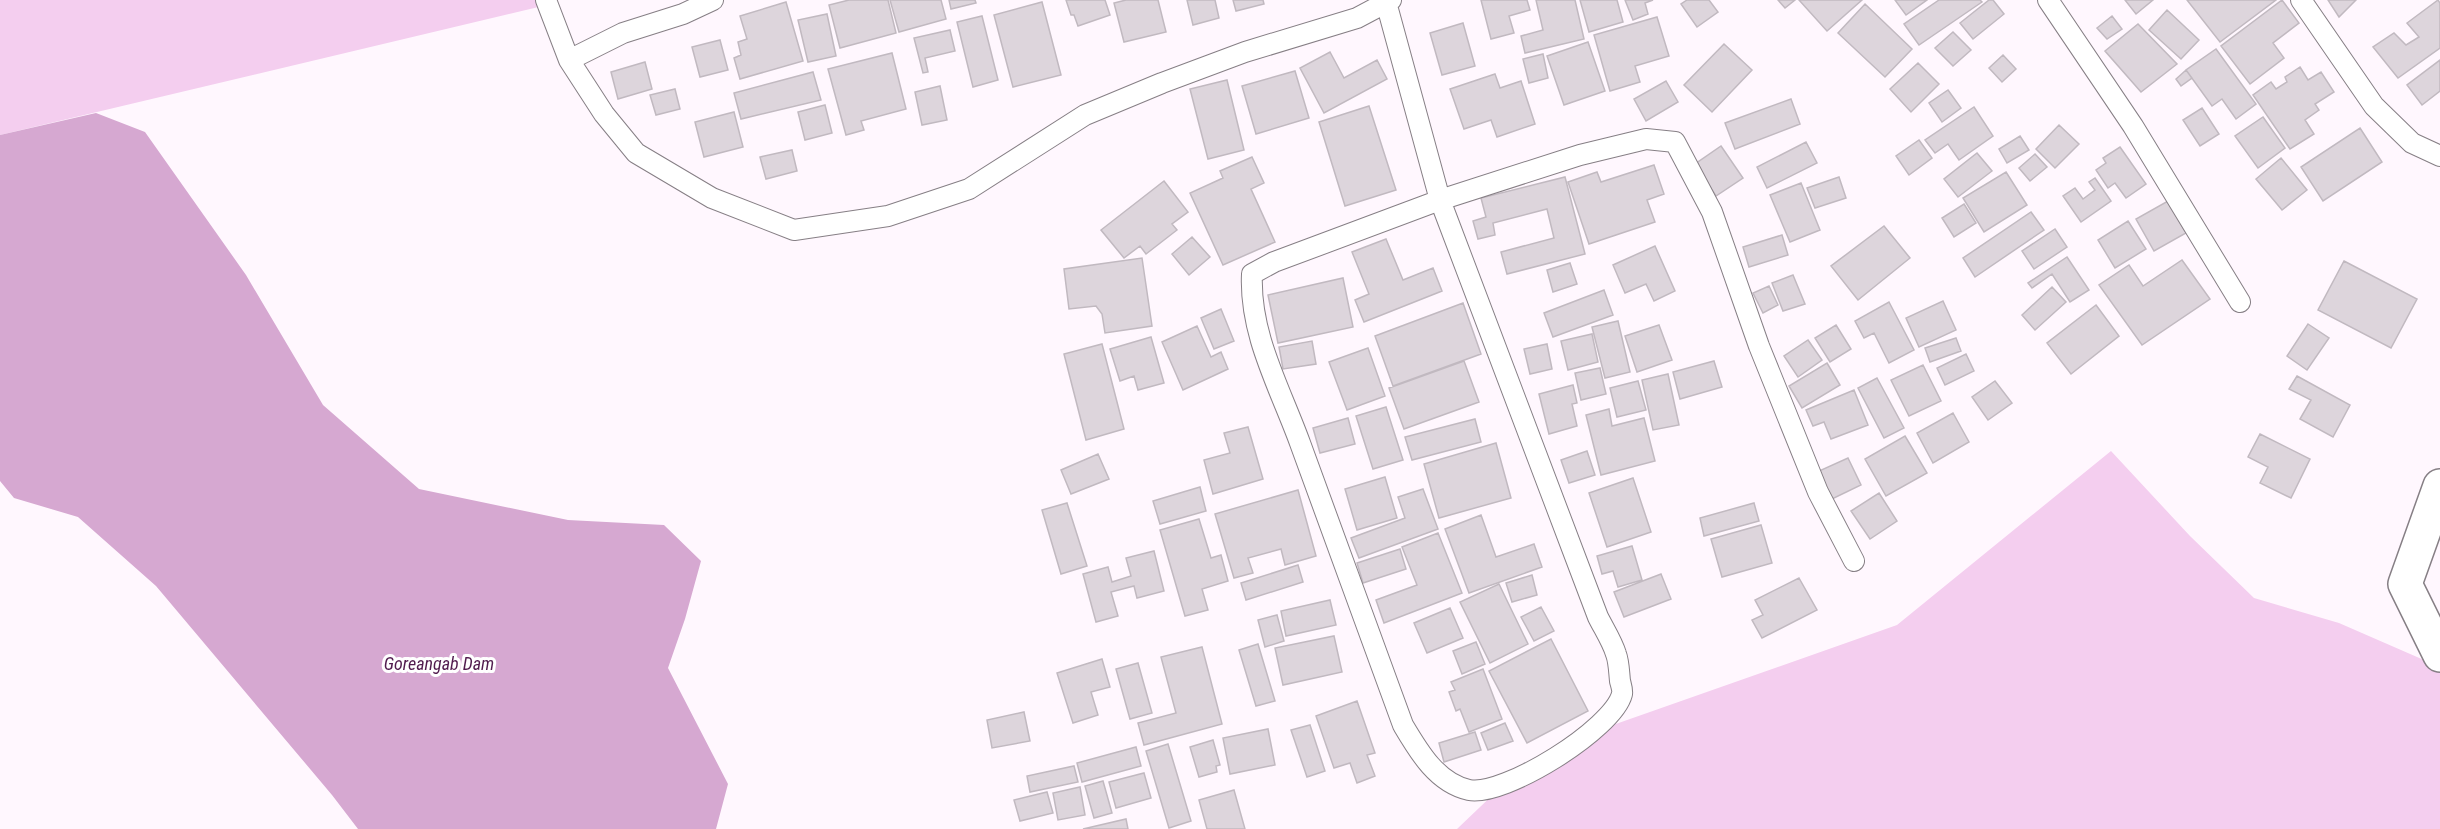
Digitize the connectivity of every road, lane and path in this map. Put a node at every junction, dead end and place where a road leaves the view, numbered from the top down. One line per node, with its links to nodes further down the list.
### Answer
1 (546, 0): 6 (lane)
2 (713, 0): 6 (lane)
3 (2048, 0): 9 (lane)
4 (2301, 0): 7 (lane)
5 (1388, 1): 6 (lane); 8 (lane)
6 (569, 60)
7 (2440, 156)
8 (1440, 200): 8 (lane); 11 (lane)
9 (2240, 302)
10 (2440, 486): 12 (street)
11 (1854, 561)
12 (2440, 655)

